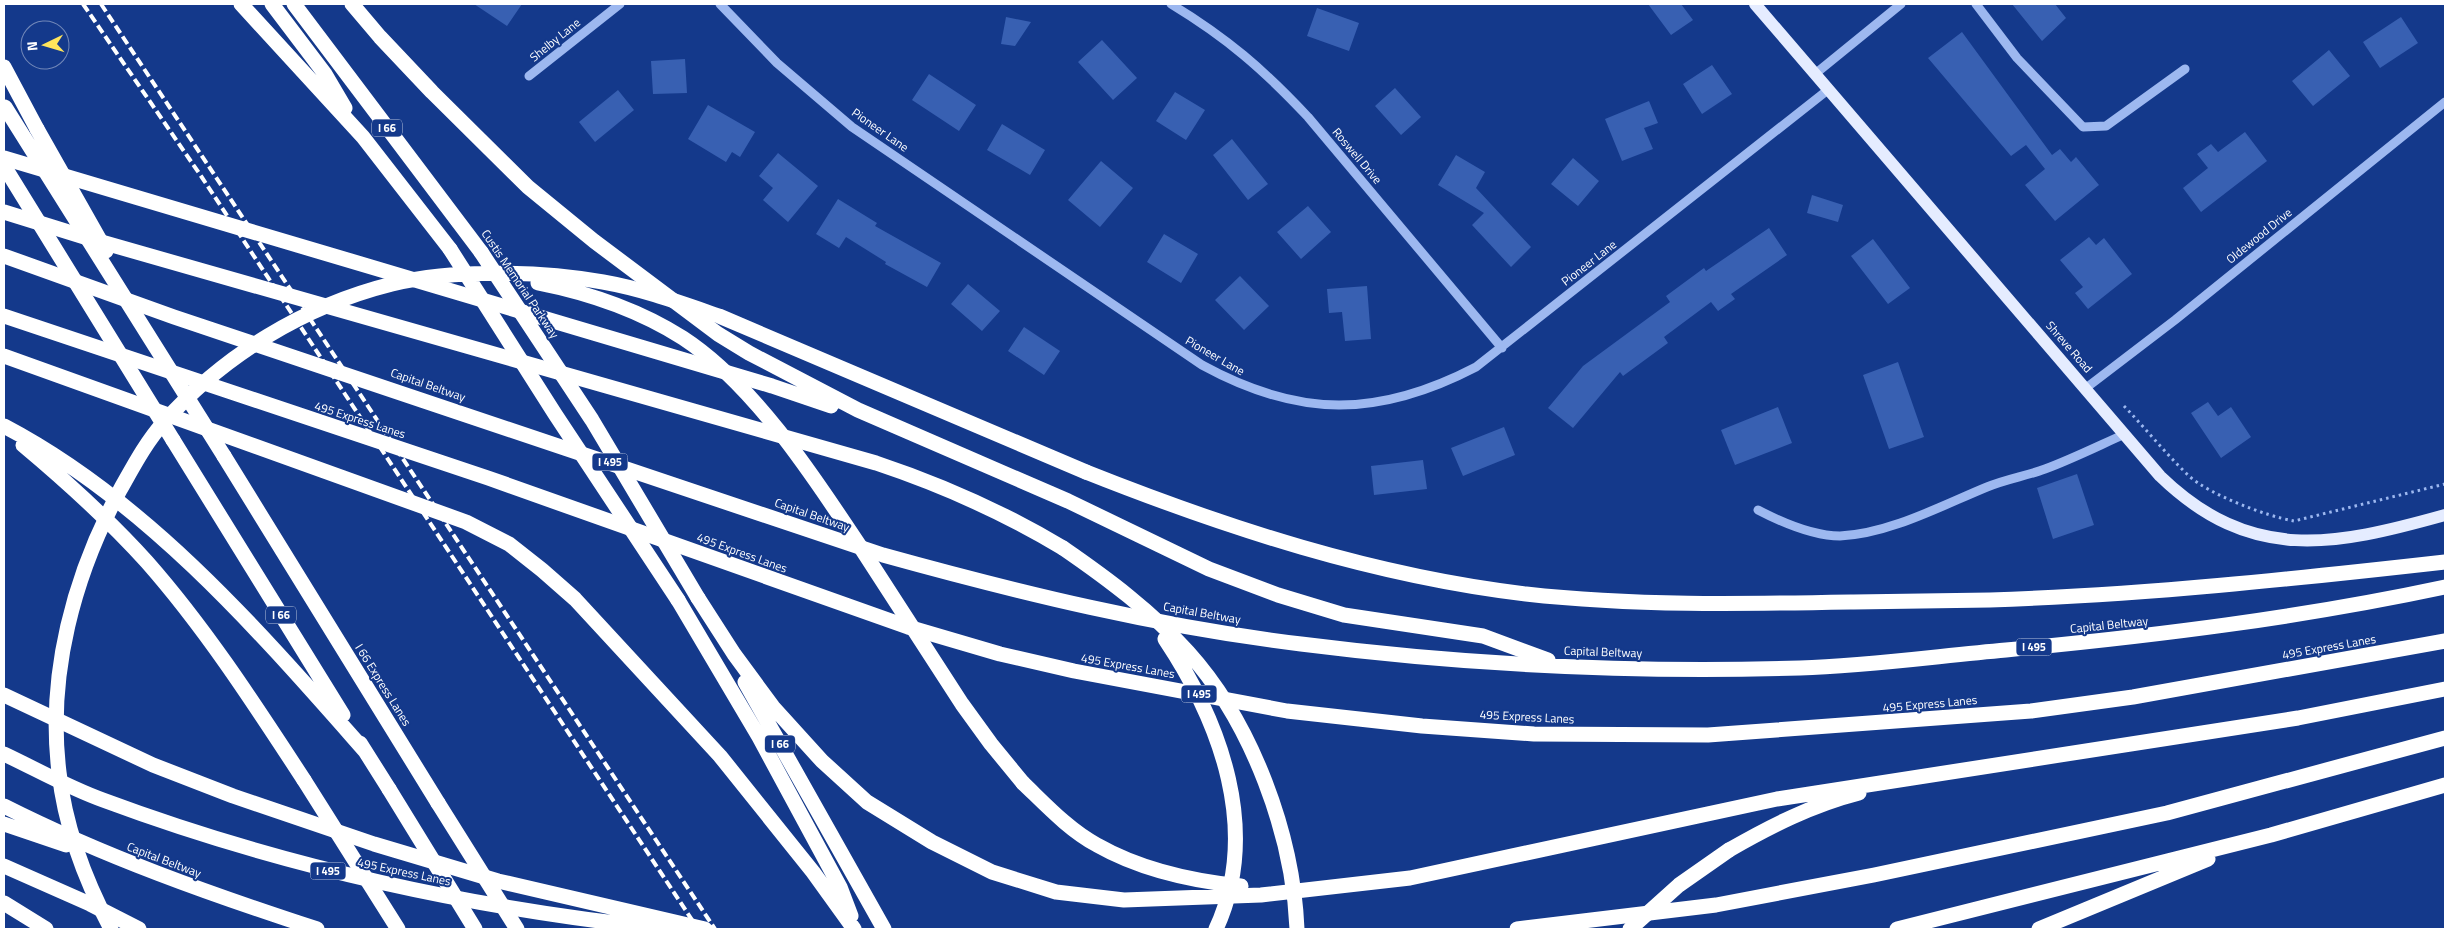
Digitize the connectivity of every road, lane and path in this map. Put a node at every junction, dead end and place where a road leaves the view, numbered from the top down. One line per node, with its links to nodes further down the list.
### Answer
1 (241, 4): 18 (highway)
2 (272, 4): 18 (highway)
3 (294, 4): 42 (highway, Custis Memorial Parkway / I 66, bridge)
4 (352, 4): 32 (highway)
5 (620, 4): 14 (street, Shelby Lane)
6 (720, 4): 25 (street, Pioneer Lane)
7 (1170, 4): 25 (street, Roswell Drive)
8 (1756, 4): 13 (main road, Shreve Road)
9 (1901, 4): 13 (street)
10 (1976, 4): 12 (street)
11 (4, 67): 35 (highway, bridge)
12 (2186, 69)
13 (1815, 74): 15 (main road, Shreve Road)
14 (529, 76)
15 (1829, 89): 25 (street, Pioneer Lane); 30 (main road, Shreve Road)
16 (2445, 102): 29 (street, Oldewood Drive)
17 (4, 106): 35 (highway, bridge)
18 (363, 137): 57 (highway, bridge)
19 (4, 158): 32 (highway)
20 (4, 166): 48 (highway, I 66, bridge)
21 (4, 212): 41 (highway, bridge)
22 (4, 256): 44 (highway, Capital Beltway / I 495)
23 (493, 274): 39 (highway, bridge); 58 (highway, bridge); 61 (highway, bridge)
24 (4, 316): 43 (highway, 495 Express Lanes / I 495)
25 (1502, 348)
26 (4, 356): 28 (highway)
27 (4, 364): 28 (highway)
28 (39, 370): 57 (highway)
29 (2099, 378): 30 (street, Oldewood Drive); 36 (path)
30 (2086, 388): 34 (main road, Shreve Road)
31 (4, 426): 48 (highway)
32 (901, 429): 44 (highway)
33 (4, 431): 64 (highway, bridge)
34 (2125, 434): 37 (street); 38 (main road, Shreve Road)
35 (224, 456): 66 (highway, I 66 Express Lanes, bridge)
36 (2445, 484)
37 (1758, 510)
38 (2445, 515)
39 (2445, 562)
40 (2445, 588): 44 (highway, Capital Beltway / I 495)
41 (1127, 595): 71 (highway, bridge); 72 (highway, bridge)
42 (698, 598): 58 (highway); 70 (highway, I 66)
43 (2445, 642)
44 (1561, 666)
45 (2445, 689): 50 (highway)
46 (4, 695): 68 (highway)
47 (2445, 738): 73 (highway)
48 (366, 752): 65 (highway, I 66, bridge)
49 (4, 754): 67 (highway, 495 Express Lanes / I 495)
50 (1950, 771): 58 (highway); 74 (highway, bridge)
51 (2445, 785): 54 (highway)
52 (4, 806): 56 (highway, Capital Beltway)
53 (4, 824): 56 (highway)
54 (2270, 835): 75 (highway); 76 (highway)
55 (4, 866): 62 (highway)
56 (187, 886): 63 (highway, Capital Beltway)
57 (833, 889): 69 (highway)
58 (1322, 889)
59 (4, 903): 60 (highway)
60 (46, 929)
61 (111, 929)
62 (139, 929)
63 (317, 929)
64 (398, 929)
65 (475, 929)
66 (517, 929)
67 (668, 929)
68 (705, 929)
69 (855, 929)
70 (884, 929)
71 (1216, 929)
72 (1297, 929)
73 (1518, 929)
74 (1630, 929)
75 (1897, 929)
76 (2039, 929)

